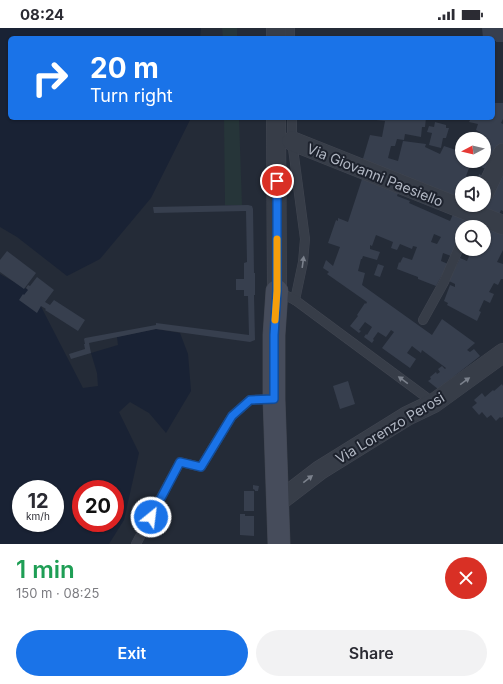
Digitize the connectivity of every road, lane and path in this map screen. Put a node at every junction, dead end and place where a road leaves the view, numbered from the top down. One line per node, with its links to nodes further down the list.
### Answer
1 (276, 120): 9 (street)
2 (292, 120): 3 (lane)
3 (292, 141): 6 (street, Via Giovanni Paesiello); 9 (lane, one-way to 3)
4 (503, 153): 5 (street)
5 (491, 178)
6 (474, 215): 7 (street, Via Giovanni Paesiello)
7 (503, 225)
8 (455, 256): 10 (lane)
9 (286, 296): 12 (street); 13 (lane, one-way to 9)
10 (423, 320)
11 (503, 353): 13 (street, Via Lorenzo Perosi, one-way to 11)
12 (274, 399): 14 (street); 15 (lane)
13 (434, 403): 14 (street, Via Lorenzo Perosi, one-way to 13)
14 (277, 503): 16 (street)
15 (136, 544)
16 (279, 544)

